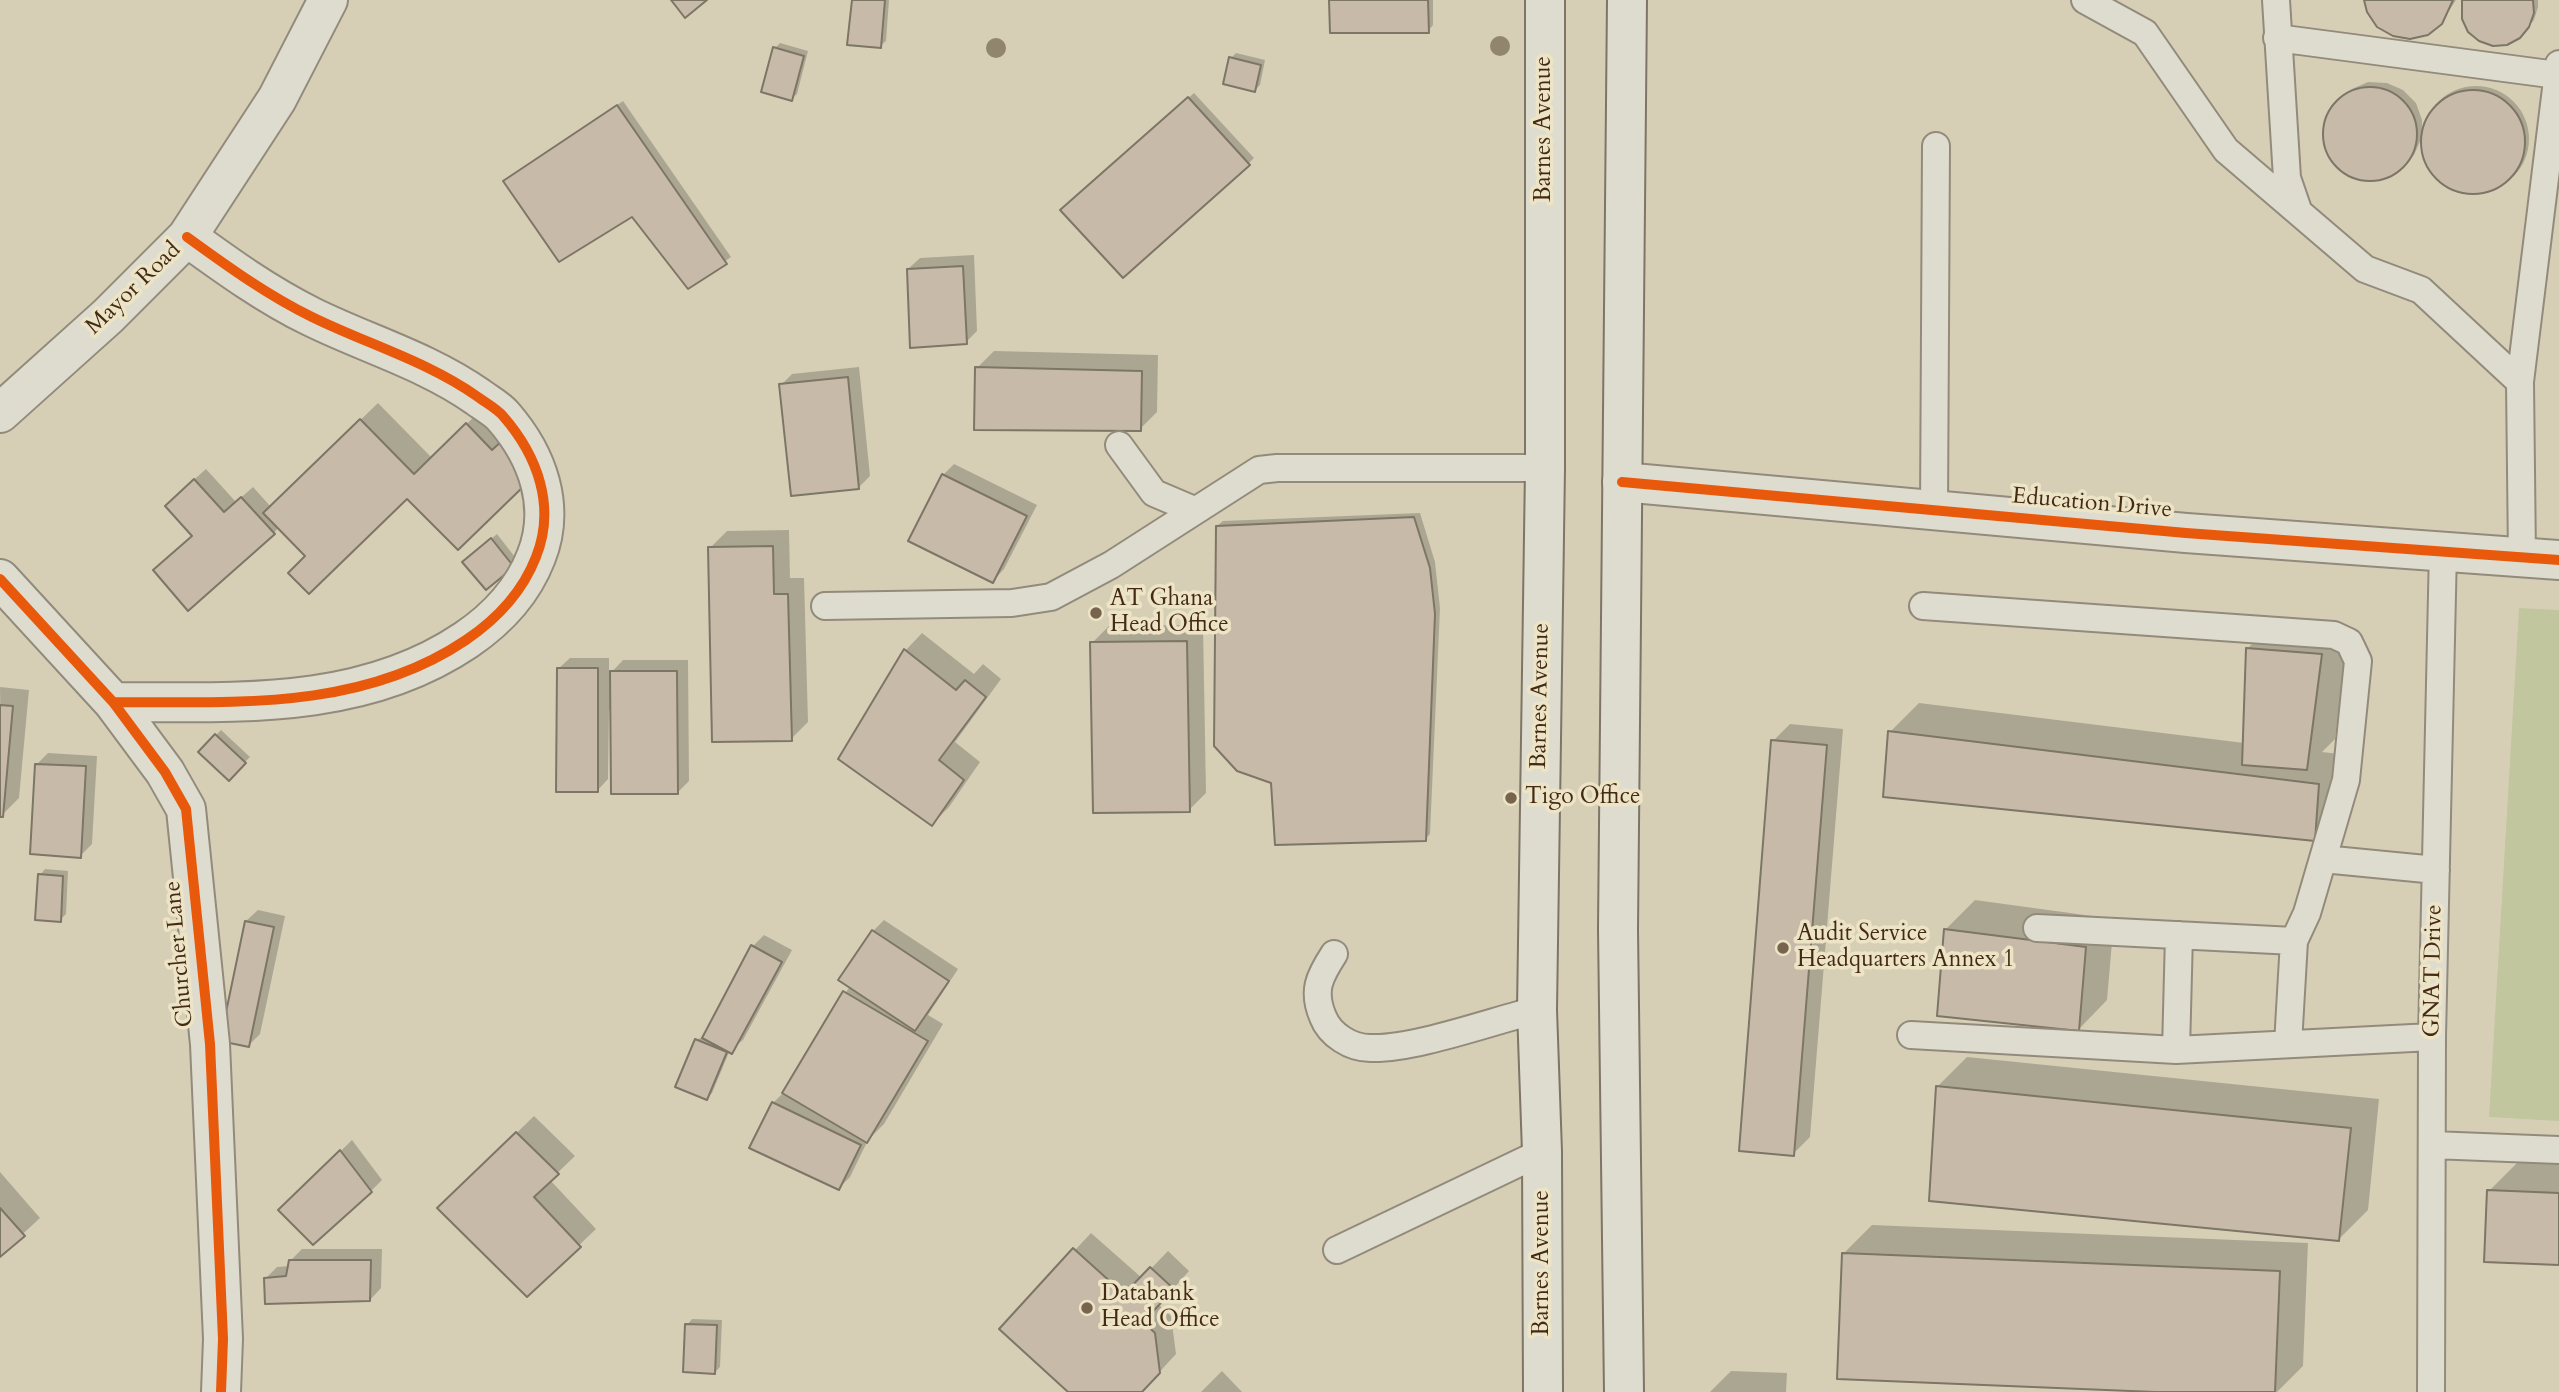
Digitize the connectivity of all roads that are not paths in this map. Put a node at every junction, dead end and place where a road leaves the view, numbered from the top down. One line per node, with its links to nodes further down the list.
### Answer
1 (328, 0): 10 (street, Mayor Road)
2 (1545, 0): 14 (street, Barnes Avenue)
3 (1627, 0): 15 (street)
4 (2085, 0): 9 (lane)
5 (2276, 0): 6 (lane)
6 (2277, 38): 7 (lane); 9 (lane)
7 (2558, 70): 11 (lane)
8 (1936, 146): 17 (lane)
9 (2299, 212): 11 (lane)
10 (187, 237): 12 (street, Mayor Road); 23 (street)
11 (2520, 382): 19 (lane)
12 (0, 413)
13 (1119, 445): 16 (lane)
14 (1545, 468): 16 (lane); 30 (street, Barnes Avenue)
15 (1622, 482): 17 (street, Education Drive); 41 (street)
16 (1194, 510): 21 (lane)
17 (1934, 511): 18 (street, Education Drive)
18 (2444, 550): 19 (street, Education Drive); 25 (lane, GNAT Drive)
19 (2541, 559)
20 (0, 579): 23 (street, Churcher Lane)
21 (825, 606)
22 (1923, 606): 24 (lane)
23 (113, 702): 39 (street, Churcher Lane)
24 (2323, 859): 25 (lane); 28 (lane)
25 (2436, 870): 32 (lane, GNAT Drive)
26 (2037, 928): 27 (lane)
27 (2179, 935): 28 (lane); 34 (lane)
28 (2294, 941): 33 (lane)
29 (1334, 954): 30 (lane)
30 (1537, 1010): 37 (street, Barnes Avenue)
31 (1911, 1035): 34 (lane)
32 (2432, 1037): 33 (lane); 35 (lane, GNAT Drive)
33 (2288, 1044): 34 (lane)
34 (2176, 1050)
35 (2432, 1145): 36 (lane); 42 (lane, GNAT Drive)
36 (2559, 1150)
37 (1542, 1152): 38 (lane); 40 (street, Barnes Avenue)
38 (1338, 1250)
39 (221, 1392)
40 (1544, 1392)
41 (1624, 1392)
42 (2431, 1392)

